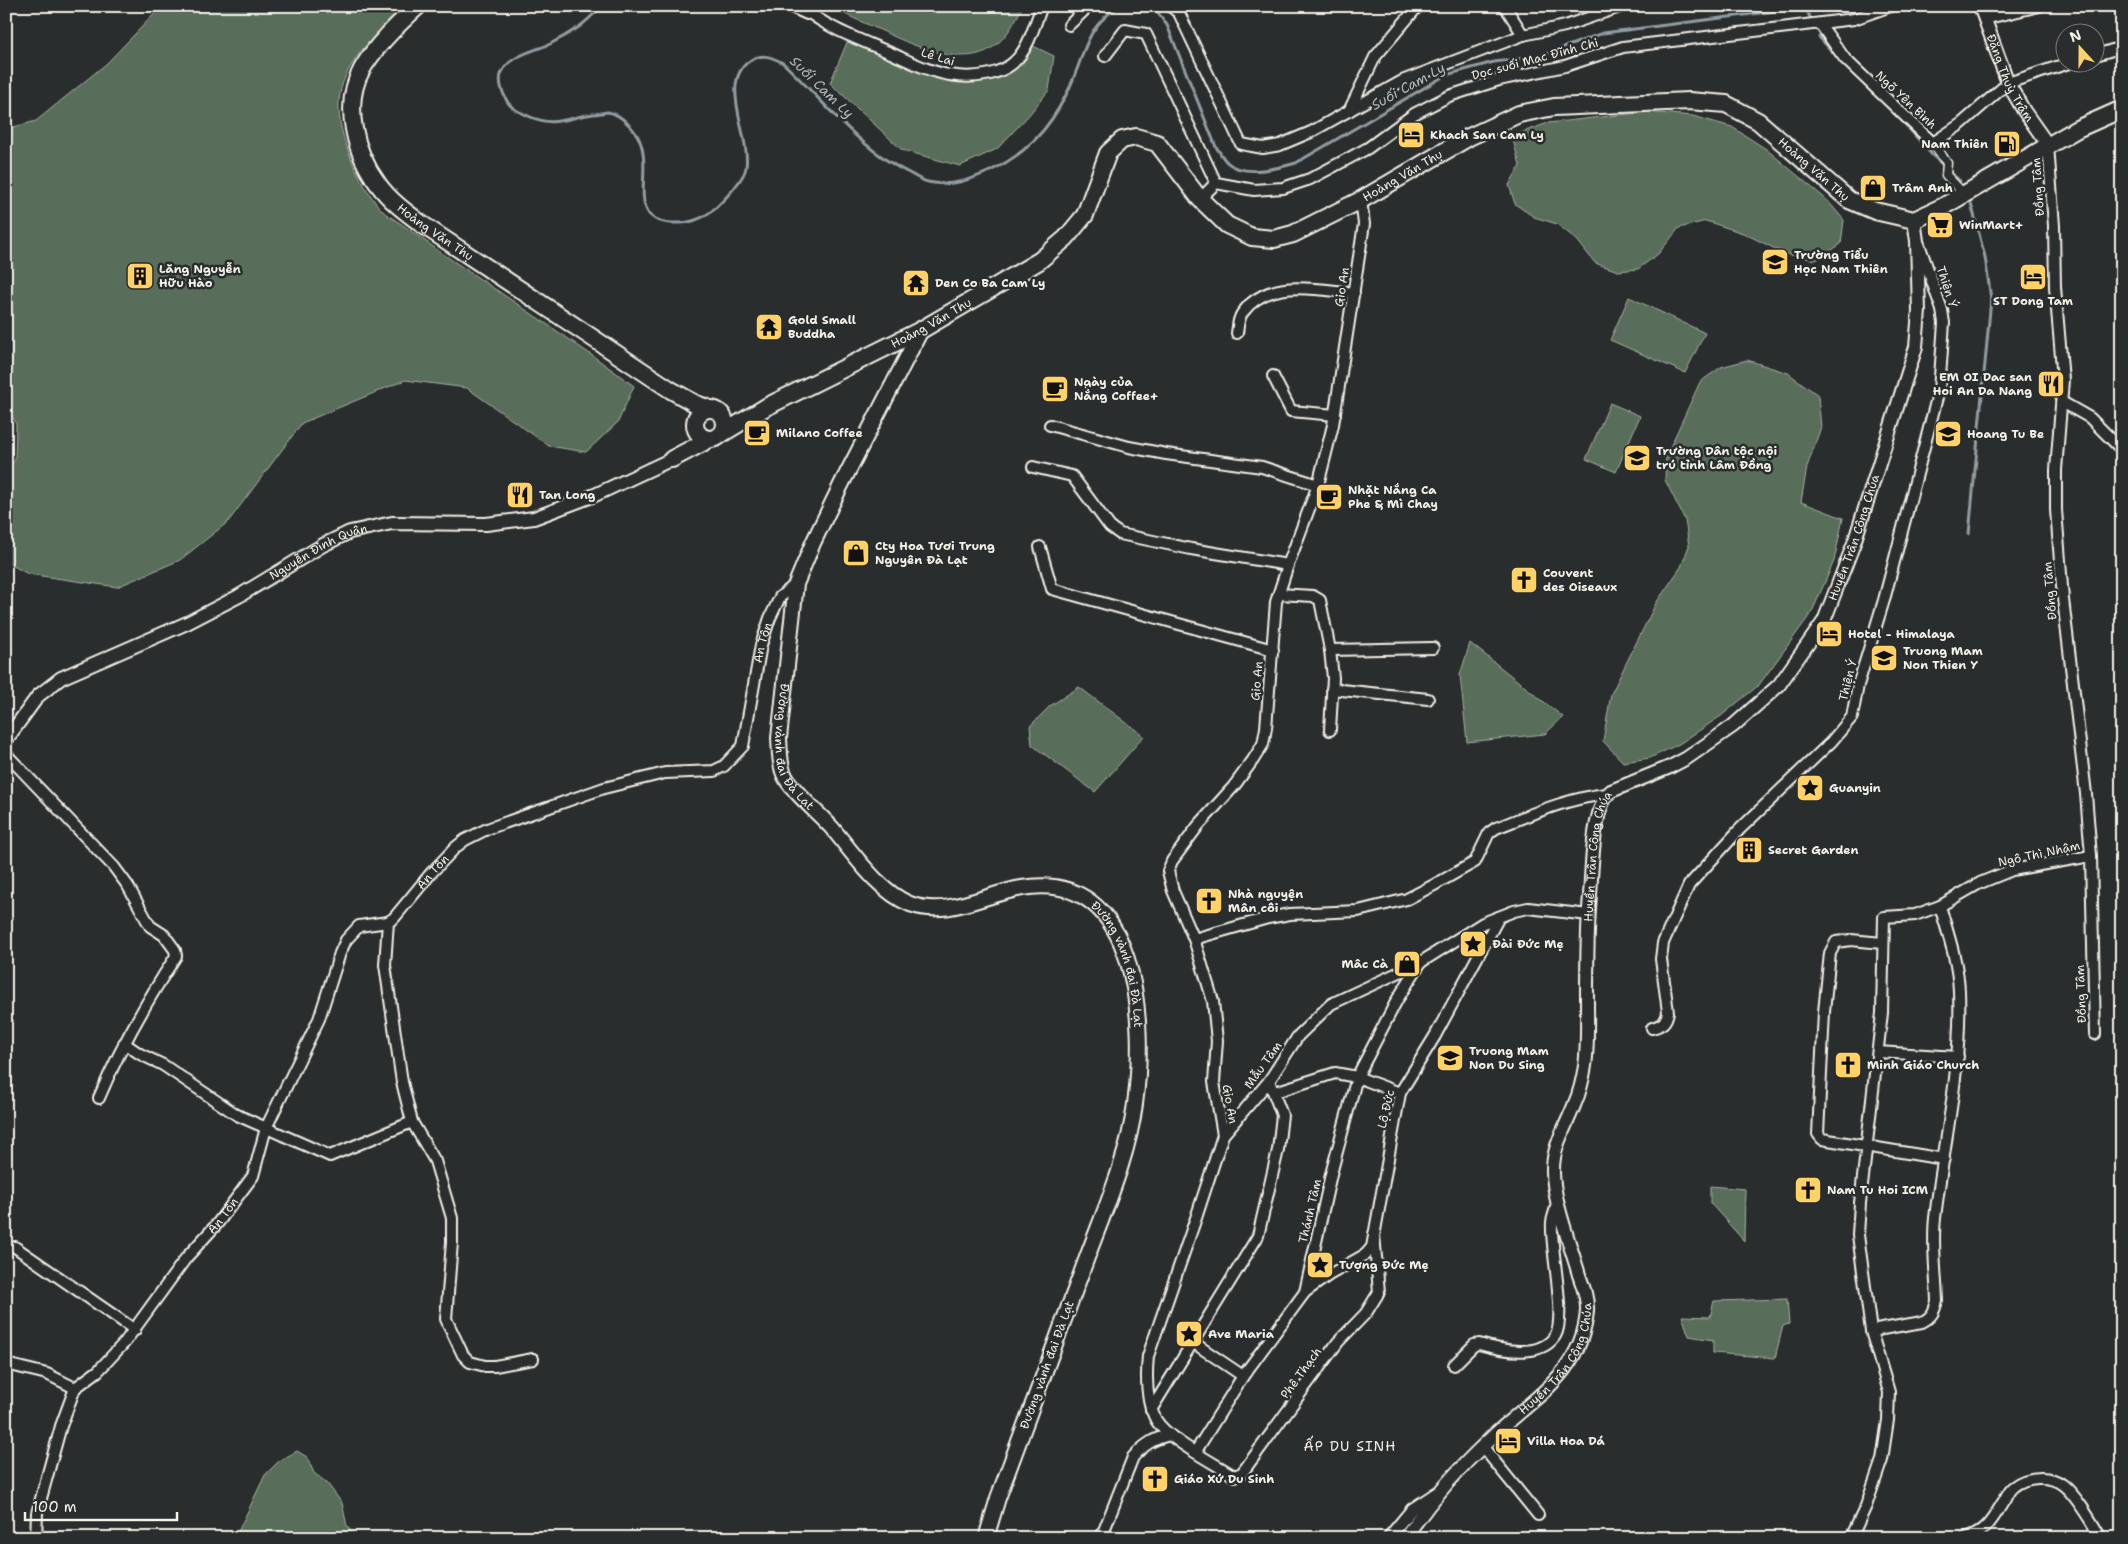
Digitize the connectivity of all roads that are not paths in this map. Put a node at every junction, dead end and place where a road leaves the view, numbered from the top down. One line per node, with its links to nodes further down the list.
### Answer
1 (418, 6): 36 (main road, Hoàng Văn Thụ)
2 (789, 6): 13 (street)
3 (801, 6): 13 (street, Lê Lai)
4 (1042, 6): 13 (street, Lê Lai)
5 (1089, 6): 15 (street)
6 (1170, 6): 23 (street)
7 (1418, 6): 23 (street)
8 (1505, 6): 16 (street)
9 (1623, 6): 16 (street)
10 (1891, 6): 14 (street, Dọc suối Mạc Đĩnh Chi)
11 (2039, 6): 12 (street)
12 (1982, 12): 21 (street, Đặng Thuỳ Trâm)
13 (813, 16)
14 (1820, 24): 24 (street, Ngõ Yên Bình); 26 (street, Dọc suối Mạc Đĩnh Chi)
15 (1069, 26)
16 (1523, 35): 23 (street)
17 (2122, 48): 18 (street)
18 (2106, 52)
19 (1105, 56): 26 (street)
20 (2056, 67): 21 (street)
21 (2008, 83): 24 (street, Ngõ Yên Bình); 25 (street, Đặng Thuỳ Trâm)
22 (2122, 110): 25 (main road)
23 (1348, 111)
24 (1933, 143): 27 (street)
25 (2048, 145): 27 (main road); 37 (street, Đồng Tâm)
26 (1216, 183): 28 (street)
27 (1964, 194): 30 (main road)
28 (1200, 199): 29 (main road, Hoàng Văn Thụ); 33 (main road, Hoàng Văn Thụ)
29 (1361, 200): 30 (main road, Hoàng Văn Thụ); 32 (street, Gio An)
30 (1914, 220): 31 (street, Huyền Trân Công Chúa)
31 (1918, 241): 60 (street, Huyền Trân Công Chúa); 69 (street, Thiện Ý)
32 (1354, 293): 34 (street); 40 (street, Gio An)
33 (921, 330): 38 (main road, Hoàng Văn Thụ); 50 (main road, An Tôn)
34 (1237, 333)
35 (1273, 376): 40 (street)
36 (671, 390): 39 (main road, Hoàng Văn Thụ); 41 (main road, Hoàng Văn Thụ)
37 (2062, 402): 44 (street); 61 (street, Đồng Tâm)
38 (766, 407): 39 (main road, Hoàng Văn Thụ); 43 (main road, Hoàng Văn Thụ)
39 (714, 411): 41 (main road); 43 (main road)
40 (1335, 415): 47 (street, Gio An)
41 (696, 424): 43 (main road); 45 (main road)
42 (1050, 425): 47 (street)
43 (715, 437): 45 (main road, Hoàng Văn Thụ)
44 (2122, 450)
45 (672, 459): 58 (street, Nguyễn Đình Quân)
46 (1034, 467): 49 (street)
47 (1318, 485): 49 (street, Gio An)
48 (1040, 547): 53 (street)
49 (1288, 565): 51 (street, Gio An)
50 (796, 584): 65 (street, An Tôn); 103 (main road, Đường vành đai Đà Lạt)
51 (1279, 594): 53 (street, Gio An); 54 (street)
52 (1433, 648): 54 (street)
53 (1272, 650): 66 (street, Gio An)
54 (1330, 650): 55 (street)
55 (1332, 689): 56 (street); 57 (street)
56 (1428, 699)
57 (1330, 730)
58 (6, 740)
59 (6, 754): 71 (street)
60 (1607, 794): 63 (street, Huyền Trân Công Chúa); 66 (street)
61 (2091, 856): 62 (street, Ngô Thì Nhậm); 70 (street, Đồng Tâm)
62 (1940, 906): 67 (street, Ngô Thì Nhậm); 73 (street)
63 (1588, 915): 64 (street, Mẫu Tâm); 84 (street, Huyền Trân Công Chúa)
64 (1499, 917): 68 (street, Mẫu Tâm); 77 (street, Lộ Đức)
65 (388, 922): 79 (street); 80 (street, An Tôn)
66 (1194, 939): 81 (street, Gio An)
67 (1882, 943): 72 (street); 82 (street)
68 (1421, 962): 74 (street, Thánh Tâm); 75 (street, Mẫu Tâm)
69 (1652, 1028)
70 (2095, 1034)
71 (124, 1043): 78 (street); 80 (street)
72 (1878, 1052): 73 (street); 82 (street)
73 (1958, 1057): 83 (street)
74 (1357, 1077): 76 (street); 77 (street); 87 (street, Thánh Tâm)
75 (1269, 1081): 76 (street); 81 (street, Mẫu Tâm)
76 (1275, 1092): 90 (street)
77 (1400, 1093): 85 (street, Lộ Đức)
78 (99, 1098)
79 (412, 1122): 80 (street); 91 (street)
80 (266, 1128): 88 (street, An Tôn)
81 (1223, 1135): 96 (street, Mẫu Tâm)
82 (1867, 1148): 83 (street); 89 (street)
83 (1944, 1159): 89 (street)
84 (1558, 1200): 93 (street); 98 (street, Huyền Trân Công Chúa)
85 (1374, 1234): 87 (street, Lộ Đức); 99 (street, Phê Thạch)
86 (15, 1248): 88 (street)
87 (1305, 1292): 94 (street, Thánh Tâm)
88 (135, 1330): 95 (street, An Tôn)
89 (1871, 1331): 107 (street)
90 (1194, 1343): 94 (street); 96 (street)
91 (532, 1359)
92 (6, 1364): 95 (street)
93 (1454, 1365)
94 (1243, 1376): 99 (street, Thánh Tâm)
95 (75, 1388): 102 (street)
96 (1151, 1410): 97 (street, Mẫu Tâm)
97 (1170, 1435): 99 (street, Mẫu Tâm); 104 (street)
98 (1482, 1446): 100 (street, Huyền Trân Công Chúa); 101 (street)
99 (1196, 1451)
100 (1441, 1489): 105 (street); 106 (street, Huyền Trân Công Chúa)
101 (1538, 1514)
102 (36, 1538)
103 (986, 1538)
104 (1101, 1538)
105 (1388, 1538)
106 (1405, 1538)
107 (1851, 1538)
108 (1965, 1538): 109 (street)
109 (2101, 1538)

